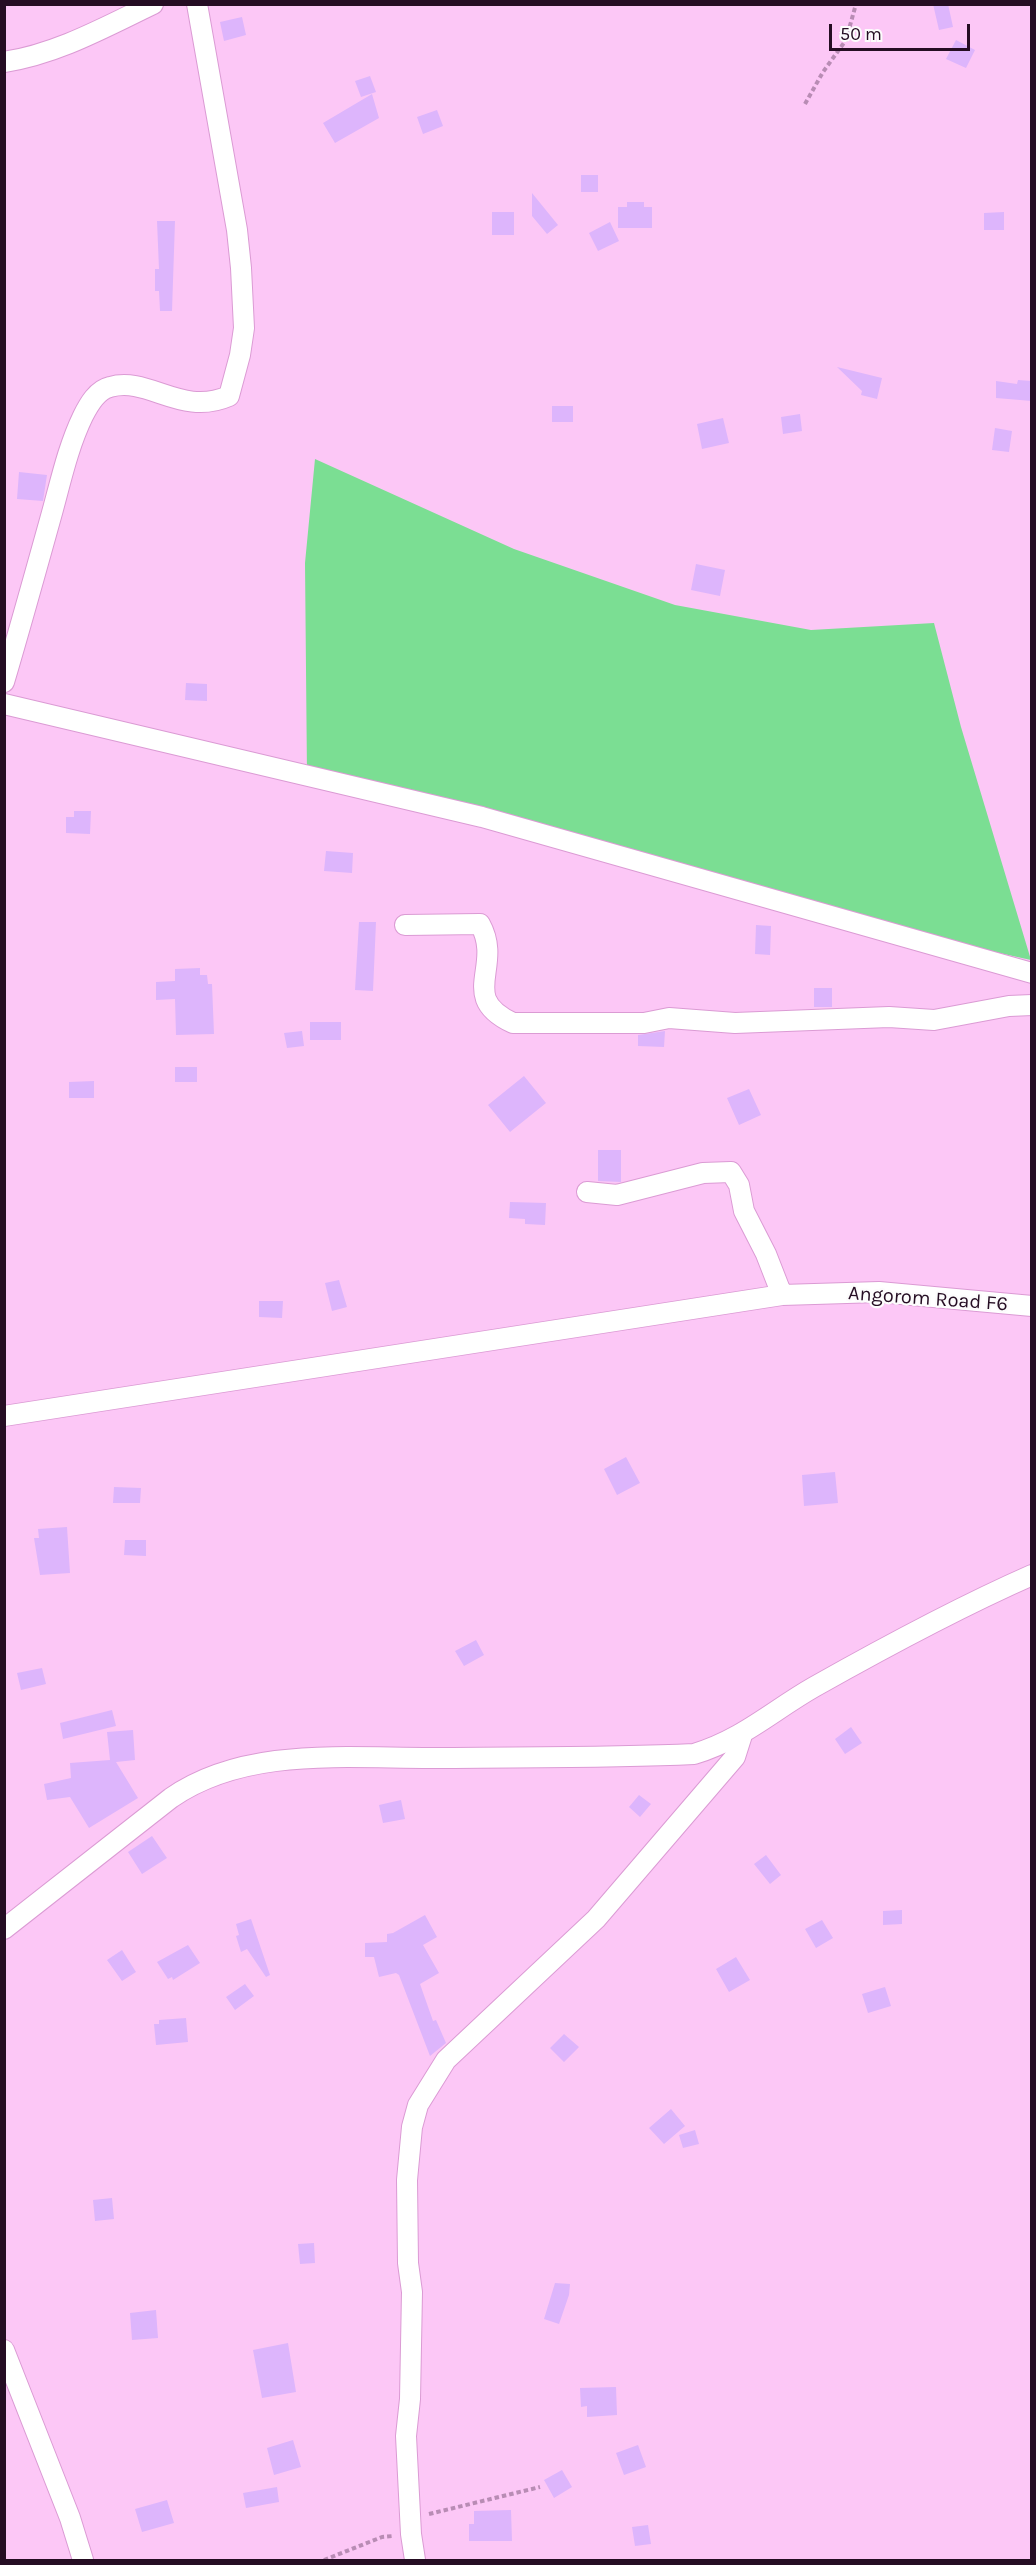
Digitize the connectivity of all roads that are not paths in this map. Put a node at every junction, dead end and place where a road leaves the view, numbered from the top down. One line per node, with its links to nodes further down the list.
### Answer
1 (153, 4): 3 (street)
2 (197, 4): 4 (street)
3 (4, 62)
4 (4, 682)
5 (4, 704): 7 (street)
6 (405, 925): 8 (street)
7 (1032, 973)
8 (1032, 1005)
9 (587, 1191): 10 (street)
10 (782, 1295): 11 (street, Angorom Road F6); 12 (street, Angorom Road F6)
11 (1032, 1306)
12 (4, 1416)
13 (1032, 1575): 14 (street)
14 (742, 1735): 15 (street); 18 (street)
15 (4, 1929)
16 (4, 2350): 17 (street)
17 (83, 2560)
18 (415, 2560)

